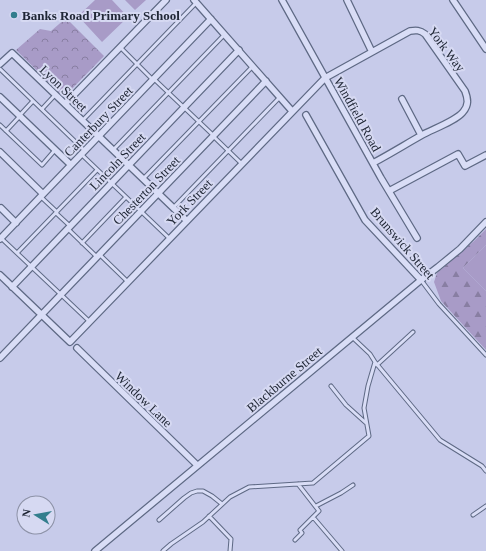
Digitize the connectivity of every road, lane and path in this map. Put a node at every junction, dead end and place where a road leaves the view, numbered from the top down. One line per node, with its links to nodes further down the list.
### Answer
1 (166, 0): 8 (street)
2 (282, 0): 16 (street, Windfield Road)
3 (347, 0): 11 (street)
4 (453, 0): 9 (street)
5 (195, 1): 6 (street); 13 (lane)
6 (211, 19): 7 (street); 17 (street, Canterbury Street)
7 (225, 35): 10 (street); 19 (lane)
8 (120, 47): 13 (lane); 25 (street)
9 (486, 49)
10 (239, 50): 14 (street); 26 (street, Lincoln Street)
11 (372, 52): 16 (street, York Way); 37 (street, York Way)
12 (0, 64): 20 (street, Lyon Street)
13 (137, 64): 17 (lane); 31 (lane)
14 (252, 66): 18 (street); 32 (lane)
15 (0, 69): 24 (lane)
16 (325, 78): 28 (street, York Street); 44 (street, Windfield Road)
17 (153, 79): 19 (lane); 35 (street, Canterbury Street)
18 (266, 81): 22 (street); 36 (street, Chesterton Street)
19 (169, 93): 26 (lane); 39 (lane)
20 (55, 95): 25 (street, Lyon Street); 27 (lane)
21 (0, 97): 30 (street)
22 (280, 97): 28 (street); 40 (lane)
23 (402, 99): 37 (street)
24 (33, 101): 27 (lane); 30 (lane)
25 (65, 104): 31 (street, Lyon Street)
26 (184, 107): 32 (lane); 47 (street, Lincoln Street)
27 (42, 109): 42 (lane)
28 (292, 111): 45 (street, York Street)
29 (306, 115): 71 (street, Brunswick Street)
30 (20, 116): 34 (lane); 38 (street)
31 (82, 121): 35 (street, Lyon Street)
32 (199, 122): 36 (lane); 49 (lane)
33 (0, 125): 34 (lane)
34 (6, 131): 38 (lane)
35 (98, 136): 39 (street, Lyon Street); 42 (street, Canterbury Street)
36 (213, 136): 40 (lane); 52 (street, Chesterton Street)
37 (421, 136): 44 (street, York Way)
38 (56, 150): 46 (street)
39 (113, 150): 47 (street, Lyon Street)
40 (228, 151): 45 (lane); 56 (lane)
41 (0, 152): 53 (street)
42 (83, 152): 46 (street, Canterbury Street); 48 (lane)
43 (486, 155): 51 (street)
44 (373, 163): 51 (street, Windfield Road)
45 (242, 164): 59 (street, York Street)
46 (71, 165): 53 (street, Canterbury Street)
47 (128, 165): 49 (street, Lyon Street); 50 (street, Lincoln Street)
48 (97, 170): 50 (lane); 58 (lane)
49 (143, 179): 52 (street, Lyon Street)
50 (111, 183): 54 (lane); 62 (street, Lincoln Street)
51 (390, 191): 64 (street, Windfield Road)
52 (158, 194): 56 (street, Lyon Street); 57 (street, Chesterton Street)
53 (42, 195): 58 (lane); 61 (street, Canterbury Street)
54 (126, 197): 57 (lane); 66 (lane)
55 (1, 208): 61 (street)
56 (173, 208): 59 (street, Lyon Street)
57 (141, 211): 65 (lane); 68 (street, Chesterton Street)
58 (57, 213): 62 (lane); 67 (lane)
59 (187, 221): 65 (street, York Street)
60 (486, 222): 71 (street, Blackburne Street)
61 (16, 223): 63 (street, Canterbury Street)
62 (69, 227): 66 (lane); 69 (street, Lincoln Street)
63 (1, 238): 67 (lane)
64 (417, 238)
65 (170, 239): 72 (street, York Street)
66 (82, 243): 68 (lane)
67 (18, 253): 69 (lane)
68 (98, 256): 72 (lane); 74 (street, Chesterton Street)
69 (32, 266): 73 (street, Lincoln Street); 74 (lane)
70 (0, 275): 73 (street)
71 (421, 280): 78 (street, Blackburne Street); 80 (lane, Brunswick Street)
72 (128, 282): 76 (street, York Street)
73 (12, 287): 75 (street)
74 (61, 294): 75 (street, Chesterton Street); 76 (lane)
75 (41, 314): 76 (street, York Street); 81 (street, Chesterton Street)
76 (90, 322)
77 (413, 332): 82 (lane)
78 (352, 337): 82 (lane); 86 (street, Blackburne Street)
79 (77, 348): 86 (street, Window Lane)
80 (486, 355)
81 (0, 358)
82 (376, 364): 84 (lane); 87 (lane)
83 (331, 386): 84 (lane)
84 (366, 423): 89 (lane)
85 (486, 463): 87 (lane)
86 (197, 465): 99 (street, Blackburne Street)
87 (482, 466): 88 (lane)
88 (486, 471)
89 (298, 484): 91 (lane); 92 (lane)
90 (353, 485): 92 (lane)
91 (222, 504): 94 (lane); 97 (lane)
92 (316, 506): 96 (lane)
93 (486, 506): 95 (lane)
94 (209, 516): 100 (lane); 101 (lane)
95 (473, 516)
96 (313, 517): 98 (lane); 102 (lane)
97 (159, 520)
98 (295, 540)
99 (95, 551)
100 (163, 551)
101 (230, 551)
102 (342, 551)

